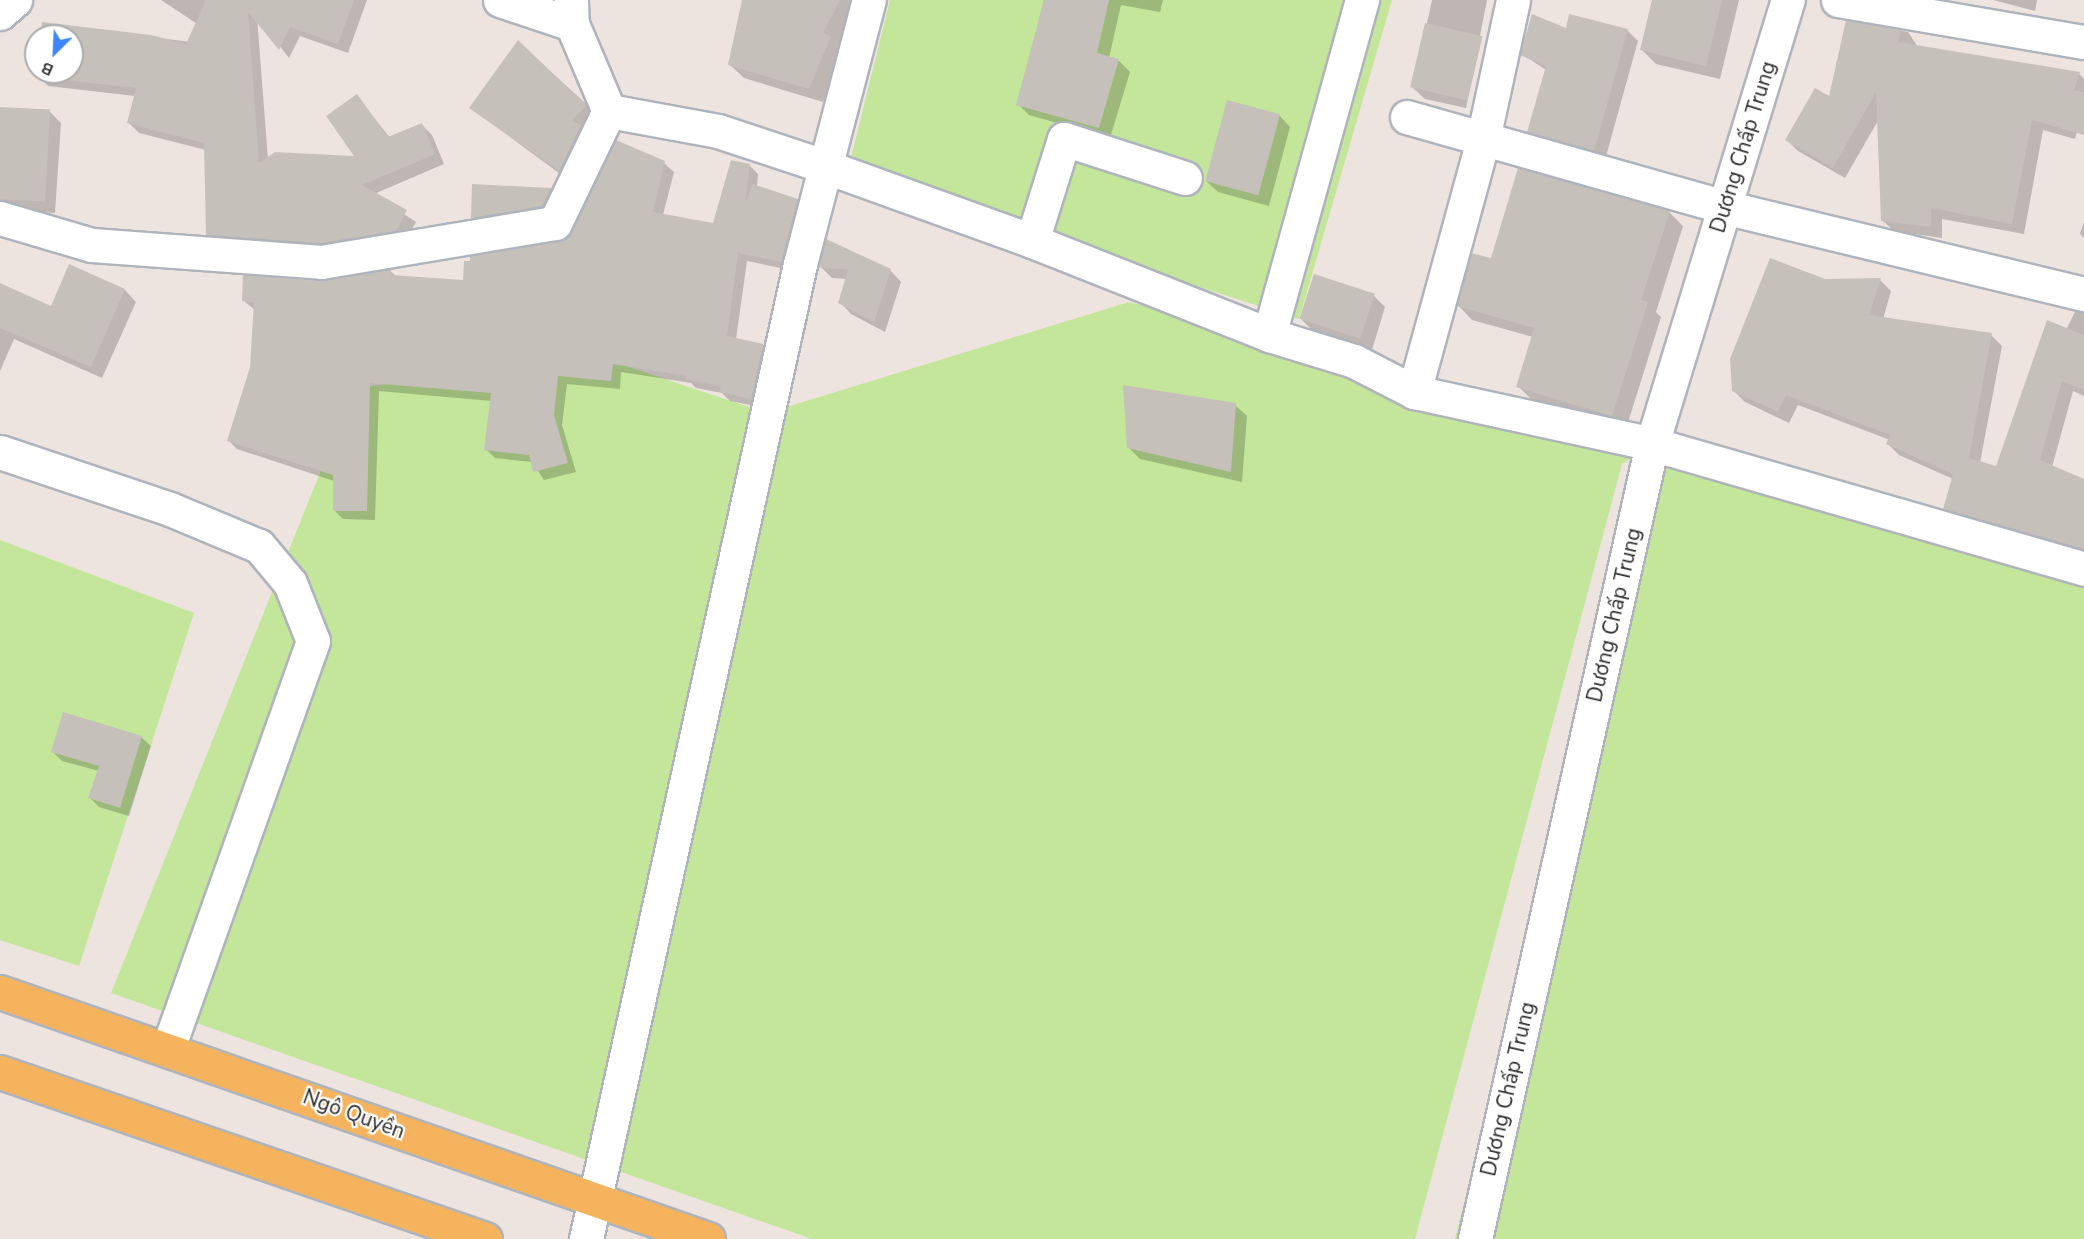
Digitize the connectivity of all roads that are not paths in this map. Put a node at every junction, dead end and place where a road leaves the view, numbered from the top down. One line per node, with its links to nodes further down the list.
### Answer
1 (15, 0): 9 (street)
2 (500, 0): 8 (street)
3 (869, 0): 14 (street)
4 (1362, 0): 20 (street)
5 (1513, 0): 13 (street)
6 (1788, 0): 16 (street, Dương Chấp Trung)
7 (1838, 0): 10 (street)
8 (571, 12): 11 (street)
9 (0, 13)
10 (2084, 42)
11 (609, 111): 14 (street); 17 (street)
12 (1407, 117): 13 (street)
13 (1483, 139): 16 (street); 21 (street)
14 (828, 167): 18 (street); 28 (street)
15 (1185, 178): 18 (street)
16 (1724, 207): 19 (street); 22 (street, Dương Chấp Trung)
17 (0, 219)
18 (1032, 240): 20 (street)
19 (2084, 294)
20 (1269, 335): 21 (street)
21 (1414, 392): 22 (street)
22 (1652, 444): 24 (street); 32 (street, Dương Chấp Trung)
23 (0, 452): 26 (street)
24 (2084, 569)
25 (0, 992): 26 (main road, Ngô Quyền)
26 (168, 1048): 28 (main road, Ngô Quyền)
27 (0, 1072): 29 (main road)
28 (594, 1200): 30 (street); 31 (main road, Ngô Quyền)
29 (485, 1239)
30 (586, 1239)
31 (708, 1239)
32 (1475, 1239)

